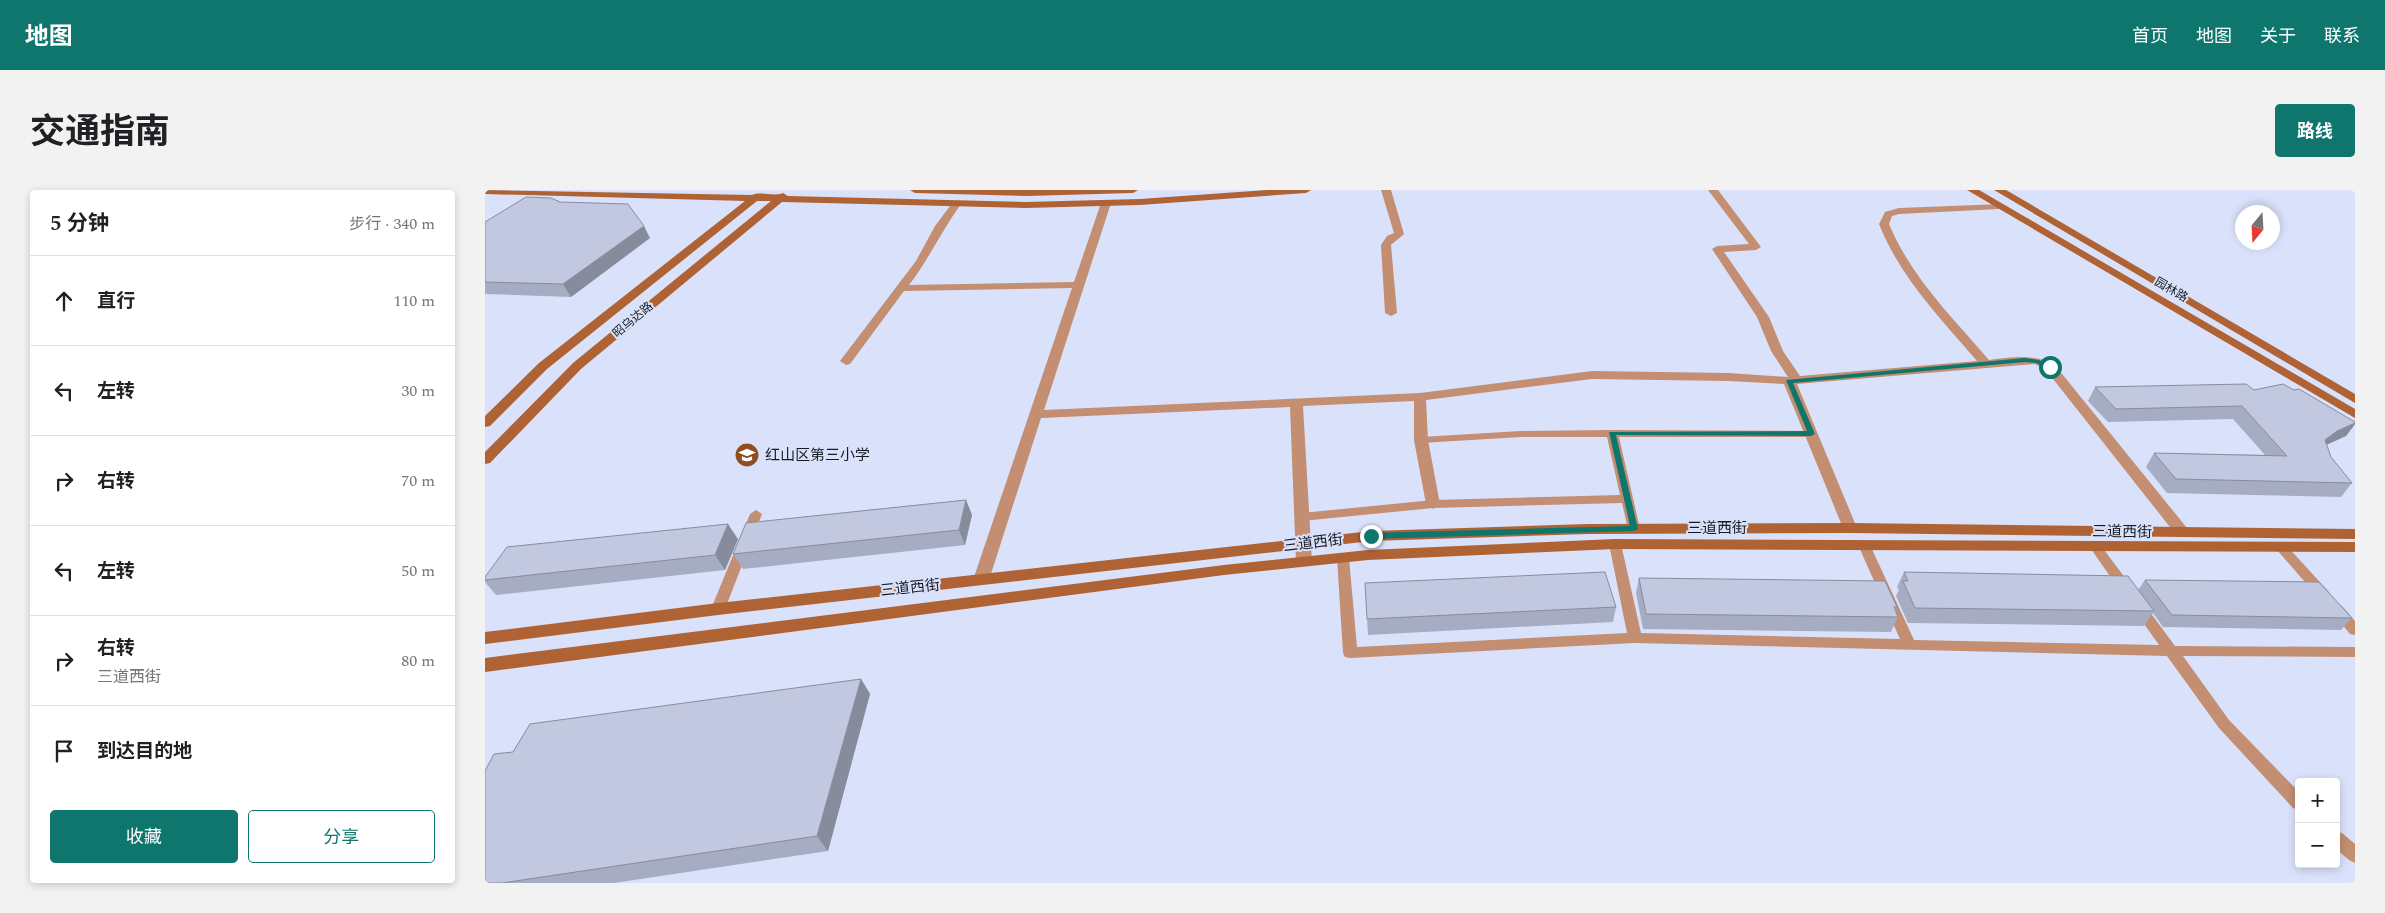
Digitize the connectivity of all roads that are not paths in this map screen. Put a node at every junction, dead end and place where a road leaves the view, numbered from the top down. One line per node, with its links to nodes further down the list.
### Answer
1 (764, 190): 11 (main road, 昭乌达路)
2 (790, 190): 12 (main road, 昭乌达路)
3 (915, 190): 4 (main road)
4 (1133, 190)
5 (1306, 190): 13 (main road)
6 (1385, 190): 18 (street)
7 (1713, 190): 21 (street)
8 (1972, 190): 15 (main road, 园林路)
9 (1999, 190): 23 (main road, 园林路)
10 (485, 191): 11 (main road)
11 (754, 198): 12 (main road); 27 (main road, 昭乌达路)
12 (779, 199): 14 (main road); 31 (main road, 昭乌达路)
13 (1106, 203): 14 (main road); 16 (street)
14 (956, 204): 17 (street)
15 (1999, 206): 20 (street); 26 (main road, 园林路)
16 (1079, 285): 17 (street); 25 (street)
17 (901, 288): 19 (street)
18 (1391, 313)
19 (846, 361)
20 (1986, 363): 21 (street); 38 (street)
21 (1792, 381): 22 (street); 29 (street)
22 (1420, 397): 24 (street); 30 (street)
23 (2355, 399)
24 (1296, 401): 25 (street); 35 (street)
25 (1037, 414): 48 (street)
26 (2355, 414)
27 (485, 423)
28 (1612, 433): 29 (lane); 30 (lane); 32 (lane)
29 (1811, 434): 36 (street)
30 (1421, 440): 33 (street)
31 (485, 460)
32 (1626, 499): 33 (lane); 37 (lane)
33 (1433, 504): 35 (lane)
34 (756, 514): 49 (lane)
35 (1302, 518): 40 (street)
36 (1849, 528): 37 (main road, 三道西街); 38 (main road, 三道西街)
37 (1634, 529): 40 (main road, 三道西街)
38 (2182, 532): 39 (main road, 三道西街)
39 (2355, 534)
40 (1303, 544): 47 (street); 48 (main road, 三道西街)
41 (1615, 544): 42 (main road); 46 (main road); 52 (lane)
42 (1864, 545): 43 (main road); 53 (lane)
43 (2095, 546): 44 (main road); 54 (lane)
44 (2281, 547): 45 (main road); 50 (lane)
45 (2355, 547)
46 (1343, 558): 47 (main road); 52 (lane)
47 (1304, 562): 56 (main road)
48 (981, 580): 49 (main road, 三道西街)
49 (718, 609): 51 (main road, 三道西街)
50 (2355, 630)
51 (485, 638)
52 (1635, 638): 53 (lane)
53 (1910, 645): 54 (lane)
54 (2171, 651): 55 (lane); 57 (lane)
55 (2355, 652)
56 (485, 665)
57 (2295, 798)
58 (2340, 842): 59 (lane)
59 (2355, 855)

